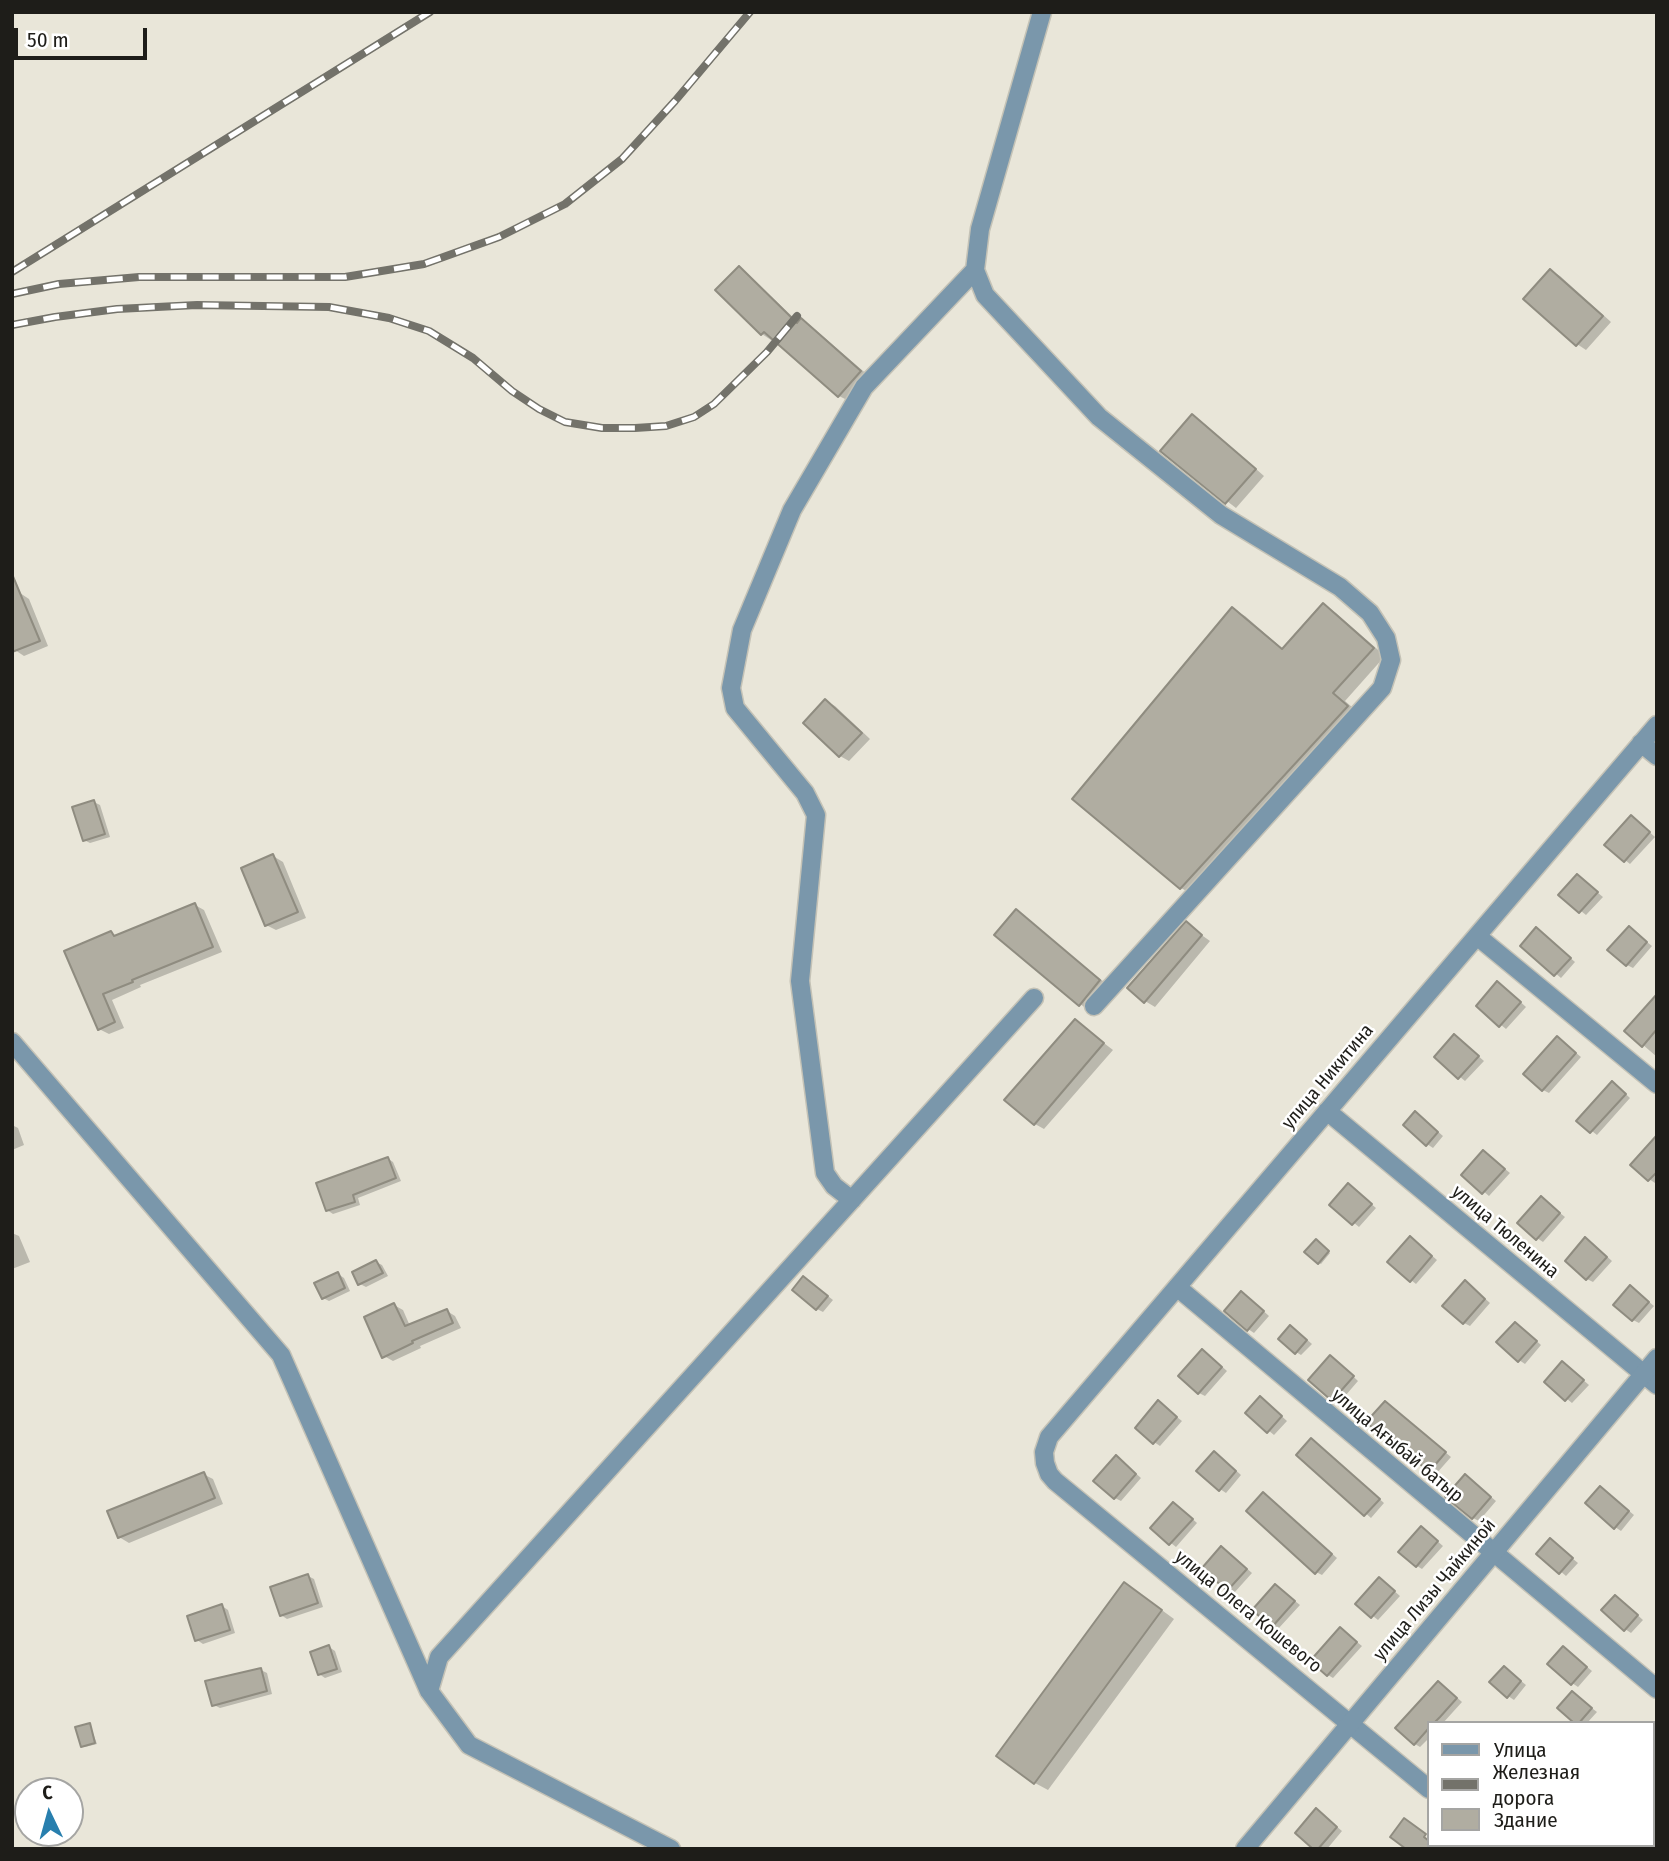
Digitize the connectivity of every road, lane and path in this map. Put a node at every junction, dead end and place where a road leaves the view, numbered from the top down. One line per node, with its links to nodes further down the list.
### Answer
1 (1042, 12): 2 (street)
2 (975, 270): 8 (street); 12 (street)
3 (1657, 725): 4 (street, улица Никитина)
4 (1641, 743): 5 (street); 6 (street, улица Никитина)
5 (1657, 756)
6 (1477, 936): 10 (street); 11 (street, улица Никитина)
7 (1034, 998): 12 (street)
8 (1094, 1006)
9 (12, 1042): 19 (street)
10 (1657, 1084)
11 (1327, 1111): 13 (street, улица Никитина); 15 (street, улица Тюленина)
12 (852, 1200): 19 (street)
13 (1177, 1287): 16 (street, улица Никитина); 17 (street, улица Ағыбай батыр)
14 (1657, 1358): 15 (street, улица Лизы Чайкиной)
15 (1650, 1380): 17 (street, улица Лизы Чайкиной)
16 (1045, 1463): 20 (street, улица Олега Кошевого)
17 (1492, 1554): 18 (street, улица Ағыбай батыр); 20 (street, улица Лизы Чайкиной)
18 (1657, 1689)
19 (429, 1691): 22 (street)
20 (1350, 1723): 21 (street, улица Олега Кошевого); 23 (street, улица Лизы Чайкиной)
21 (1428, 1788)
22 (671, 1849)
23 (1245, 1849)

